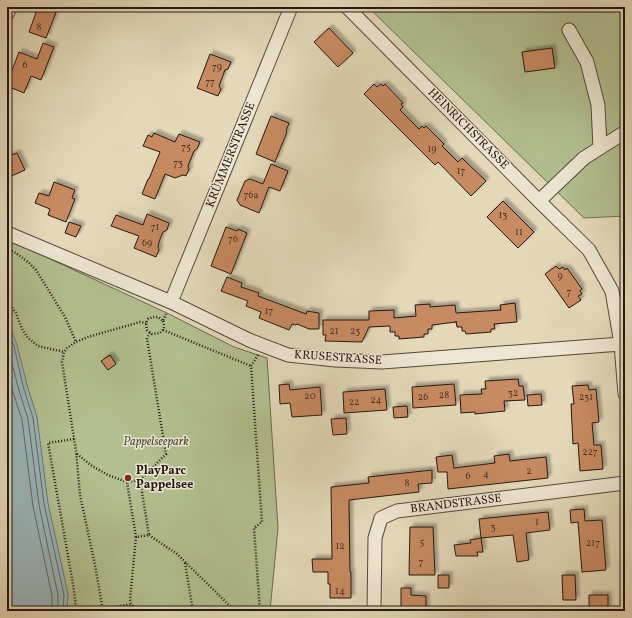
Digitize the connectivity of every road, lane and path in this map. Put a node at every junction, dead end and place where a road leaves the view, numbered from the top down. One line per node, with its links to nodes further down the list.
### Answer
1 (10, 7): 4 (street)
2 (292, 7): 12 (street, KRÜMMERSTRASSE)
3 (347, 7): 8 (street, HEINRICHSTRASSE)
4 (7, 14)
5 (569, 30): 7 (street)
6 (625, 134): 7 (street)
7 (600, 148): 8 (street)
8 (539, 201): 18 (street, HEINRICHSTRASSE)
9 (7, 233): 12 (street, KRUSESTRASSE)
10 (7, 249): 17 (path)
11 (7, 300): 20 (path)
12 (171, 302): 13 (path); 19 (street, KRUSESTRASSE)
13 (163, 321): 14 (path); 15 (path)
14 (146, 324): 16 (path); 17 (path)
15 (163, 330): 16 (path); 21 (path)
16 (150, 332): 25 (path)
17 (76, 342): 20 (path)
18 (621, 344): 19 (street, KRUSESTRASSE); 22 (street, HEINRICHSTRASSE)
19 (264, 346): 21 (path)
20 (64, 352): 23 (path)
21 (251, 366): 38 (path)
22 (625, 394)
23 (74, 439): 24 (path); 33 (path)
24 (76, 454): 26 (path); 32 (path)
25 (140, 480): 26 (path); 28 (path)
26 (127, 482): 29 (path)
27 (625, 483): 39 (street, BRANDSTRASSE)
28 (149, 535): 29 (path); 30 (path)
29 (136, 537): 31 (path)
30 (185, 562): 36 (path); 37 (path)
31 (131, 604): 32 (path); 35 (path)
32 (103, 610): 34 (path)
33 (76, 611)
34 (94, 611)
35 (137, 611)
36 (193, 611)
37 (235, 611)
38 (260, 611)
39 (374, 611)

